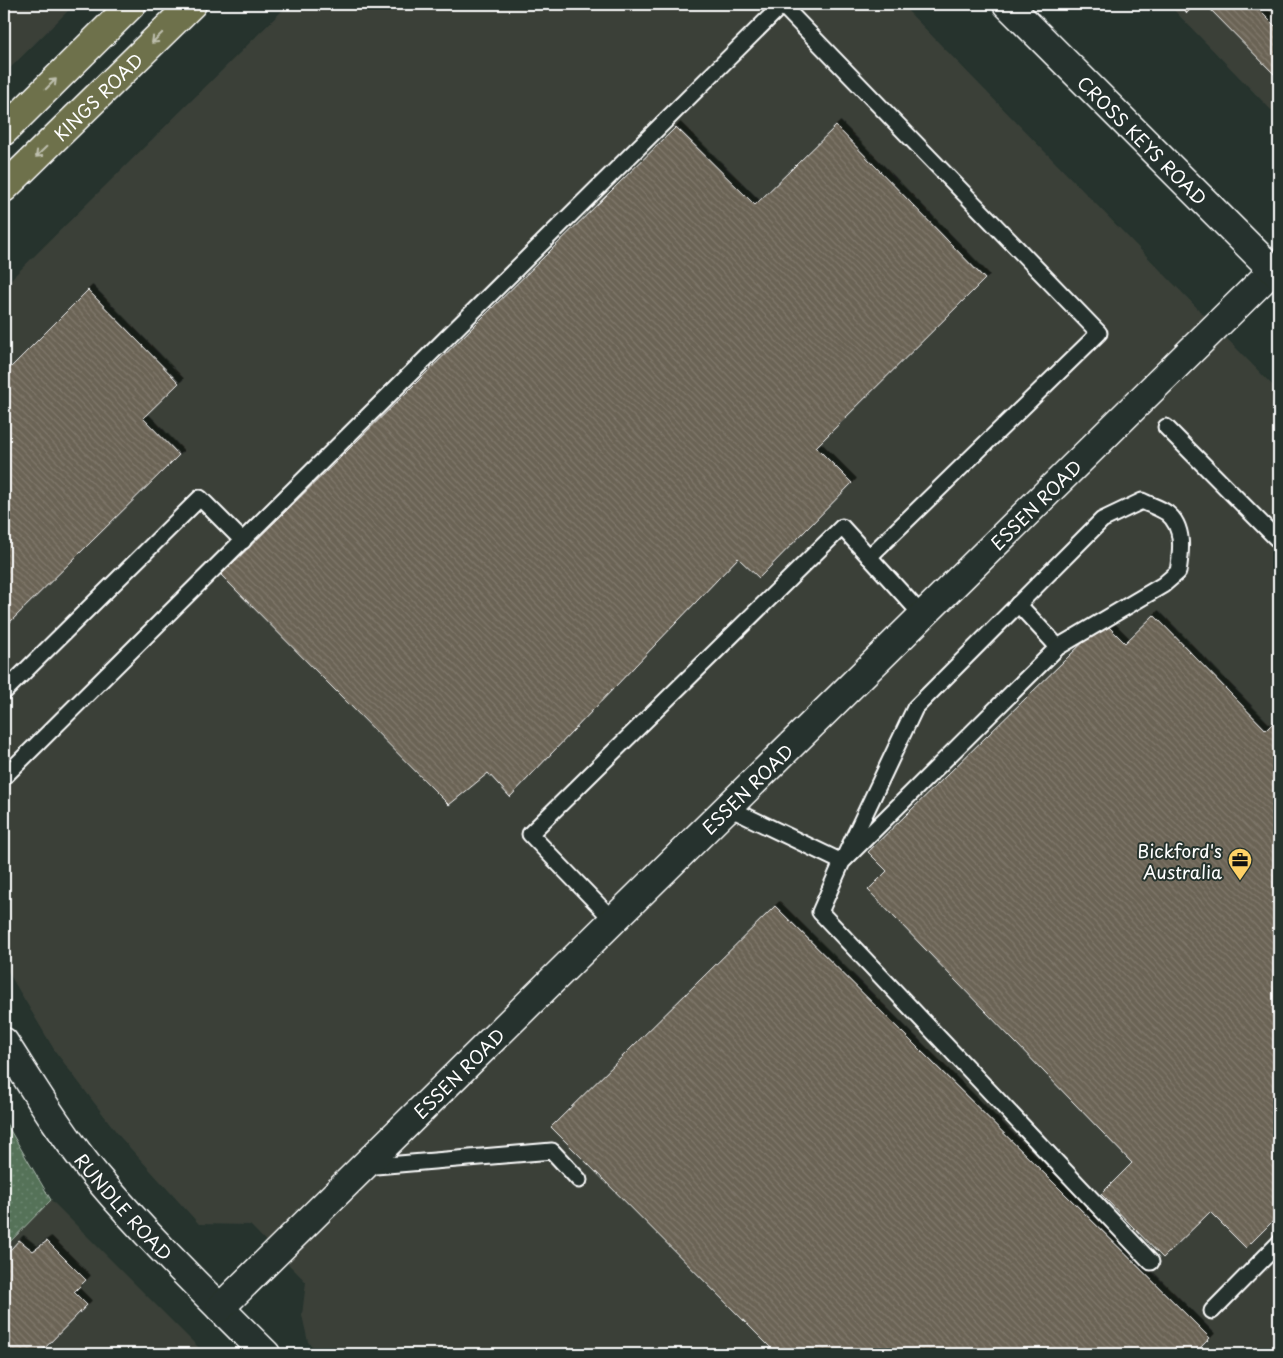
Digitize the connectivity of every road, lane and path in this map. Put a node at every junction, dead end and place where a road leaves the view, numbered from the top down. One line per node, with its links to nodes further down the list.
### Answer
1 (132, 4): 4 (main road, one-way to 1)
2 (192, 4): 5 (main road, KINGS ROAD, one-way to 5)
3 (1006, 4): 6 (street, CROSS KEYS ROAD)
4 (4, 131)
5 (4, 188)
6 (1276, 273): 12 (street, ESSEN ROAD)
7 (1166, 427): 8 (lane)
8 (1279, 540)
9 (243, 541): 10 (lane); 14 (lane); 15 (lane)
10 (869, 557): 12 (lane); 18 (lane)
11 (1018, 604): 13 (lane); 13 (lane); 17 (lane)
12 (922, 616): 16 (street, ESSEN ROAD)
13 (1058, 648): 17 (lane)
14 (4, 692)
15 (4, 777)
16 (727, 808): 17 (lane); 18 (street, ESSEN ROAD)
17 (842, 862): 23 (lane)
18 (613, 920): 20 (street, ESSEN ROAD)
19 (4, 1042): 24 (street, RUNDLE ROAD)
20 (363, 1167): 21 (lane); 24 (street, ESSEN ROAD)
21 (579, 1180)
22 (1279, 1242): 25 (lane)
23 (1151, 1262)
24 (220, 1308): 26 (street, RUNDLE ROAD)
25 (1212, 1311)
26 (266, 1354)

